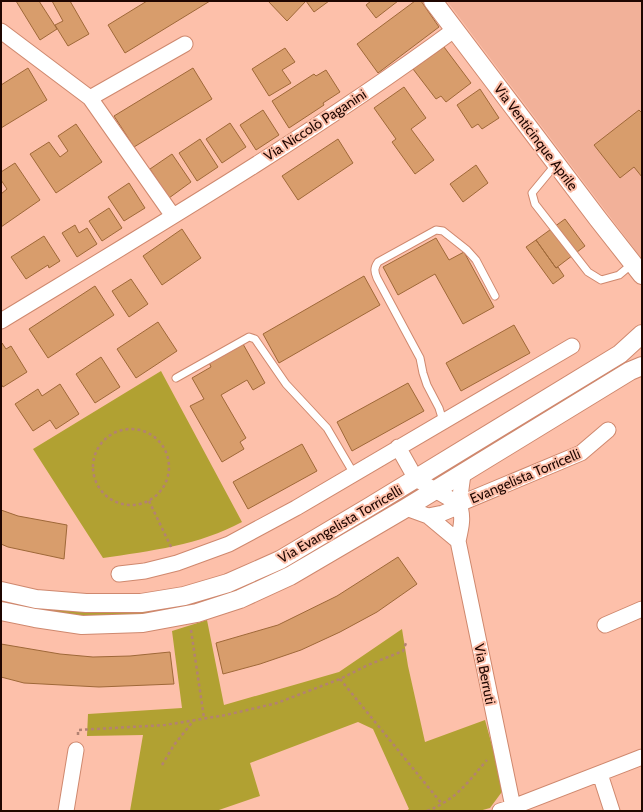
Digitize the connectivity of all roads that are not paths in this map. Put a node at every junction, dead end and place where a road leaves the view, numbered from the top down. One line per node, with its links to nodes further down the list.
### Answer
1 (433, 1): 2 (street, Via Venticinque Aprile)
2 (454, 30): 6 (street, Via Venticinque Aprile); 7 (street, Via Niccolò Paganini)
3 (1, 31): 5 (street)
4 (185, 44): 5 (street)
5 (90, 98): 7 (street)
6 (556, 164): 8 (street, Via Venticinque Aprile); 8 (lane)
7 (173, 216): 10 (street, Via Niccolò Paganini)
8 (639, 271)
9 (495, 296): 15 (lane)
10 (1, 321)
11 (642, 334): 20 (street, Via Evangelista Torricelli)
12 (572, 346): 15 (street)
13 (642, 366): 19 (street, Via Evangelista Torricelli)
14 (176, 378): 18 (lane)
15 (443, 421): 17 (street)
16 (608, 430): 22 (street, Evangelista Torricelli)
17 (398, 447): 18 (street); 20 (street)
18 (354, 474): 26 (street)
19 (463, 474): 21 (street, Via Evangelista Torricelli); 22 (street, Via Berruti)
20 (416, 478): 21 (street); 27 (street, Via Evangelista Torricelli)
21 (437, 490): 22 (street); 23 (street, Via Evangelista Torricelli)
22 (459, 505): 24 (street, Evangelista Torricelli); 25 (street, Via Berruti)
23 (406, 508): 24 (street); 29 (street, Via Evangelista Torricelli)
24 (428, 516): 25 (street)
25 (458, 541): 34 (street, Via Berruti)
26 (119, 574)
27 (1, 591)
28 (642, 609): 30 (street)
29 (1, 611)
30 (605, 625)
31 (76, 750): 35 (street)
32 (642, 757): 33 (street)
33 (600, 774): 34 (street); 36 (street)
34 (506, 809)
35 (66, 811)
36 (612, 811)

